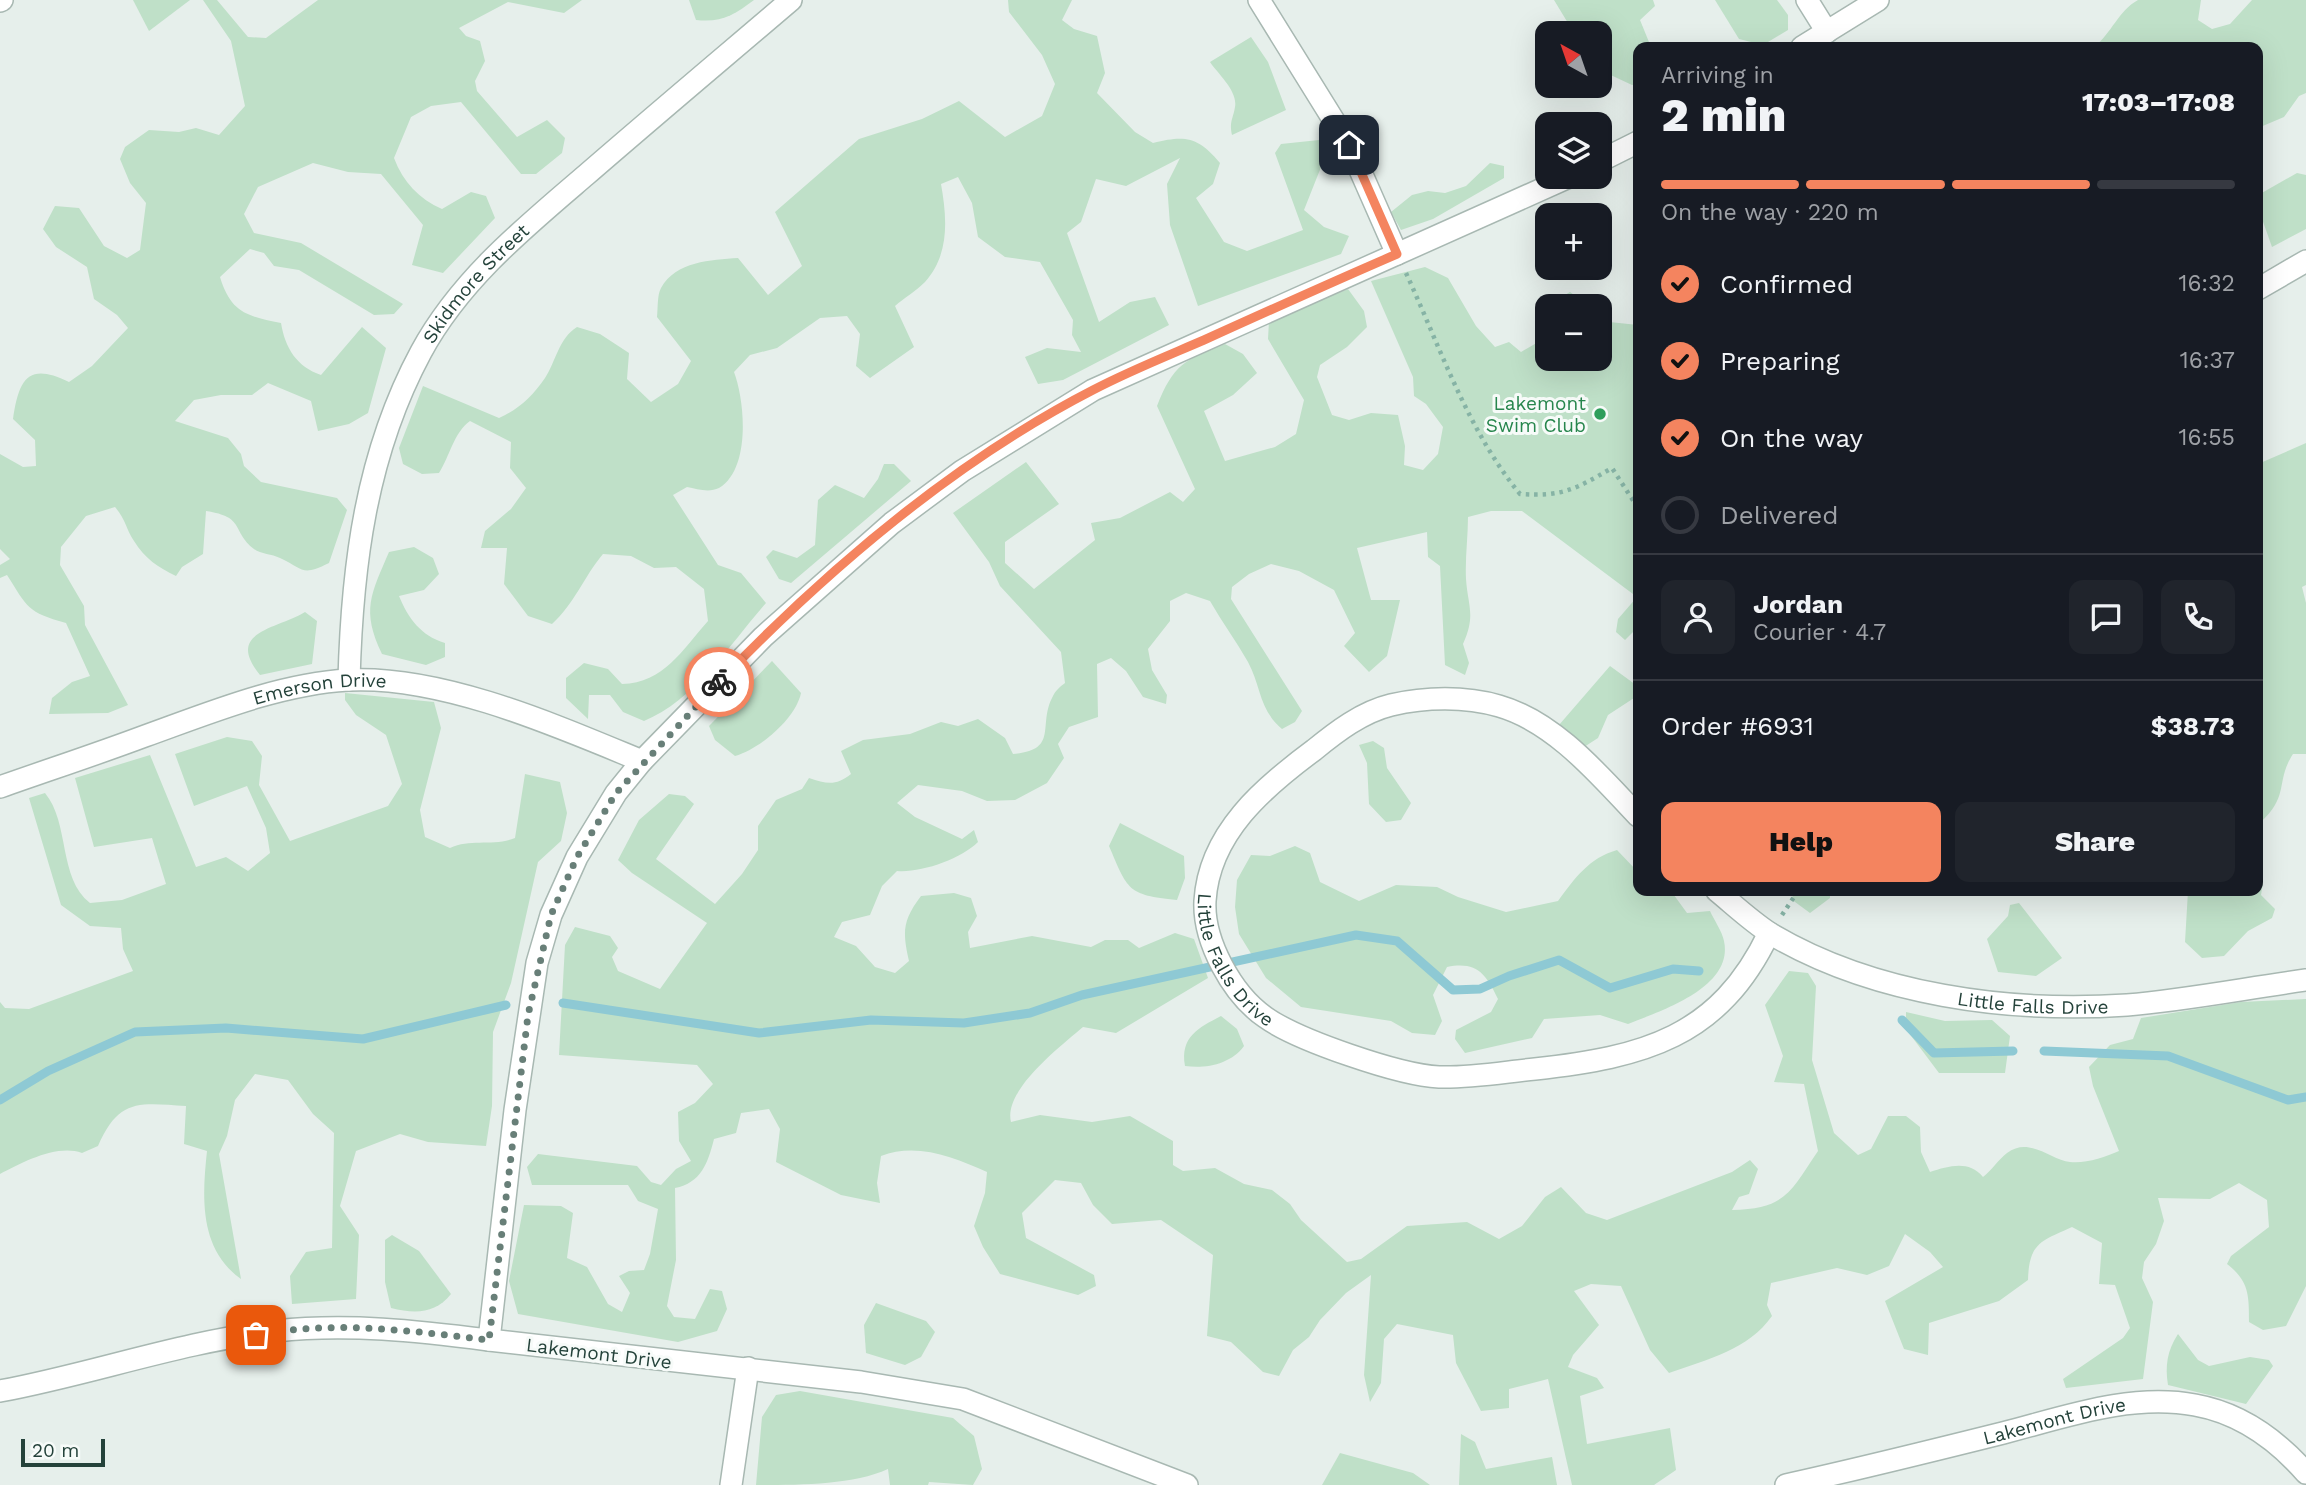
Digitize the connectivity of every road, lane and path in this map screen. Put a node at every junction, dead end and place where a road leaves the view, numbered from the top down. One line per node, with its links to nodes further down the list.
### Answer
1 (792, 0): 14 (street, Skidmore Street)
2 (1259, 0): 10 (street)
3 (1807, 0): 5 (street)
4 (1878, 0): 5 (street)
5 (1827, 32): 6 (street)
6 (1810, 42)
7 (1633, 144): 8 (street)
8 (1612, 155)
9 (1542, 189): 10 (street)
10 (1397, 254): 13 (path); 15 (street)
11 (2306, 261): 12 (street)
12 (2263, 286)
13 (1633, 500)
14 (349, 680): 15 (street, Emerson Drive); 16 (street, Emerson Drive)
15 (642, 761): 21 (street)
16 (0, 787)
17 (1633, 811): 19 (street, Little Falls Drive)
18 (1723, 896): 19 (street, Little Falls Drive)
19 (1769, 933): 20 (street, Little Falls Drive)
20 (2306, 980)
21 (489, 1340): 22 (street, Lakemont Drive); 23 (street, Lakemont Drive)
22 (748, 1368): 26 (street); 27 (street, Lakemont Drive)
23 (0, 1391)
24 (2306, 1473): 25 (street, Lakemont Drive)
25 (1857, 1477): 28 (street, Lakemont Drive)
26 (731, 1485)
27 (1187, 1485)
28 (1786, 1485)

